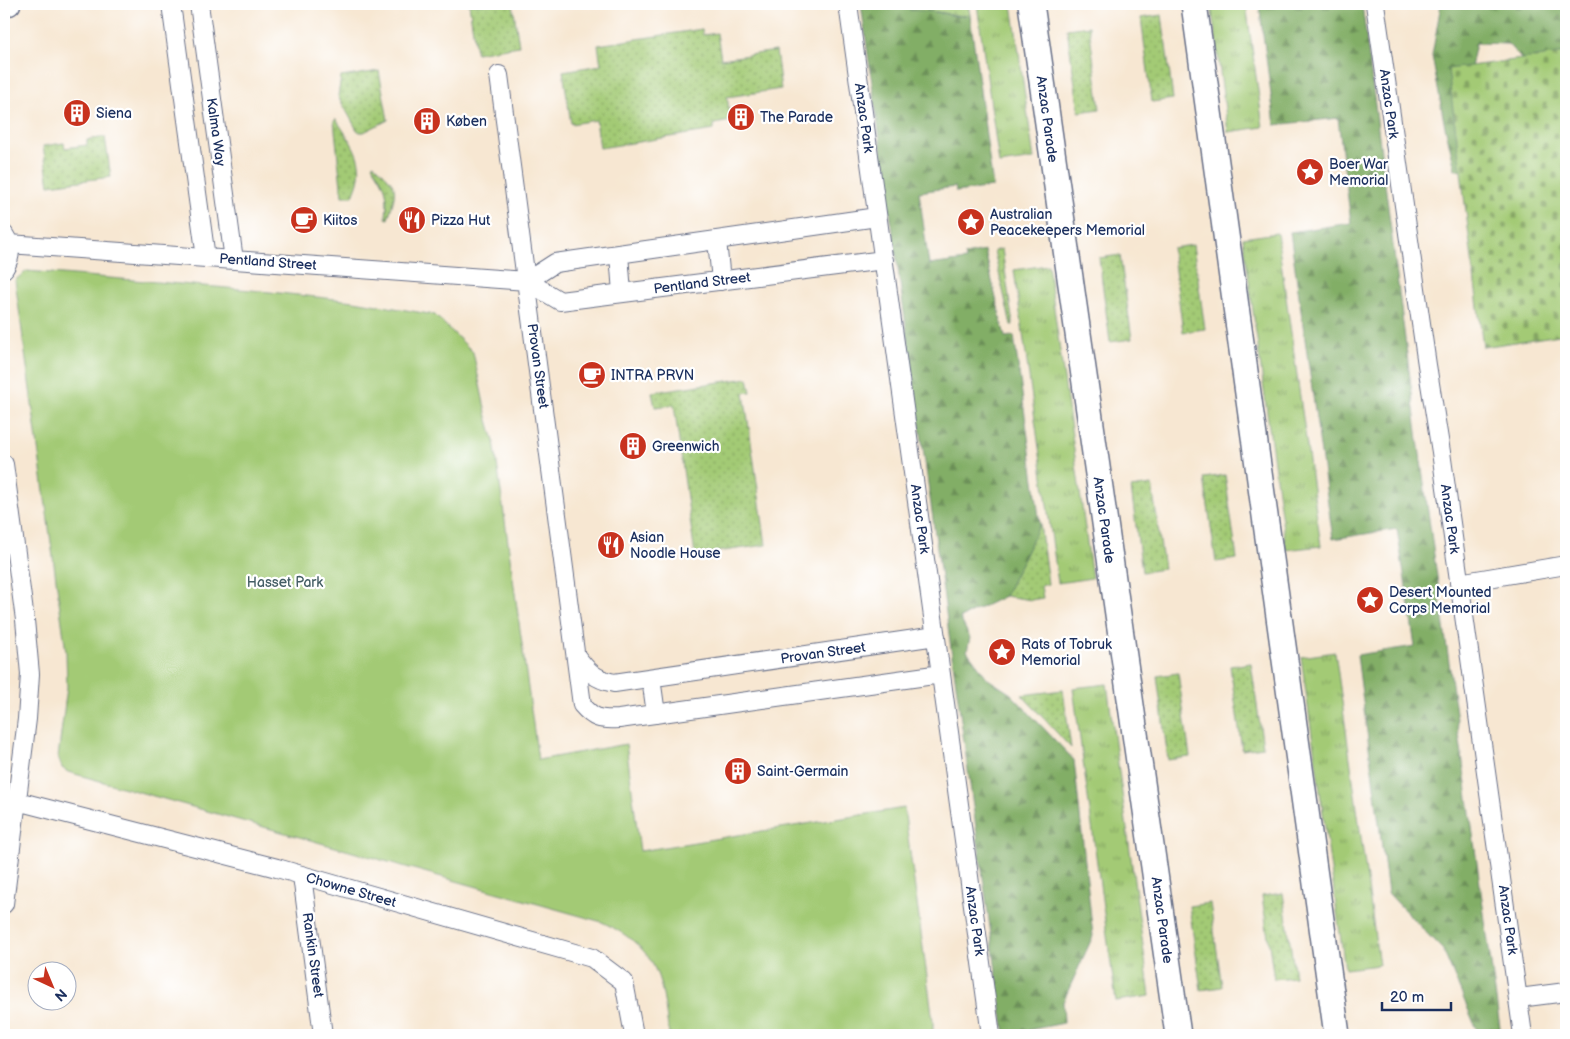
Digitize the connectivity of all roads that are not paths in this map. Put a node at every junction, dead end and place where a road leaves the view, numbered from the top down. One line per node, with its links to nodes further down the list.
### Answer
1 (4, 4): 2 (street)
2 (9, 4)
3 (171, 4): 14 (street, Kalma Way)
4 (199, 4): 15 (street, Kalma Way)
5 (848, 4): 10 (street, Anzac Park)
6 (1031, 4): 38 (main road, Anzac Parade)
7 (1194, 4): 39 (main road)
8 (1375, 4): 24 (street, Anzac Park)
9 (500, 75): 19 (street, Provan Street)
10 (877, 217): 12 (street); 16 (street, Anzac Park)
11 (6, 239): 14 (street, Pentland Street); 17 (street)
12 (716, 240): 13 (street); 18 (street)
13 (618, 254): 19 (street); 20 (street)
14 (206, 258): 15 (street, Pentland Street)
15 (234, 260): 19 (street, Pentland Street)
16 (884, 260): 18 (street, Pentland Street); 25 (street, Anzac Park)
17 (4, 270)
18 (721, 280): 20 (street, Pentland Street)
19 (527, 281): 20 (street, Pentland Street); 26 (street, Provan Street)
20 (622, 293)
21 (4, 464): 23 (street)
22 (1566, 566): 24 (street)
23 (11, 576): 30 (street)
24 (1459, 583): 34 (street, Anzac Park)
25 (936, 636): 27 (street, Anzac Park); 28 (street, Provan Street)
26 (576, 656): 28 (street, Provan Street); 29 (street, Provan Street)
27 (941, 674): 29 (street, Provan Street); 37 (street, Anzac Park)
28 (651, 678): 29 (street)
29 (656, 714)
30 (18, 801): 31 (street, Chowne Street); 32 (street)
31 (302, 876): 35 (street, Rankin Street); 36 (street, Chowne Street)
32 (4, 904)
33 (1566, 992): 34 (street)
34 (1519, 998): 40 (street, Anzac Park)
35 (323, 1035)
36 (634, 1035)
37 (990, 1035)
38 (1178, 1035)
39 (1337, 1035)
40 (1523, 1035)

